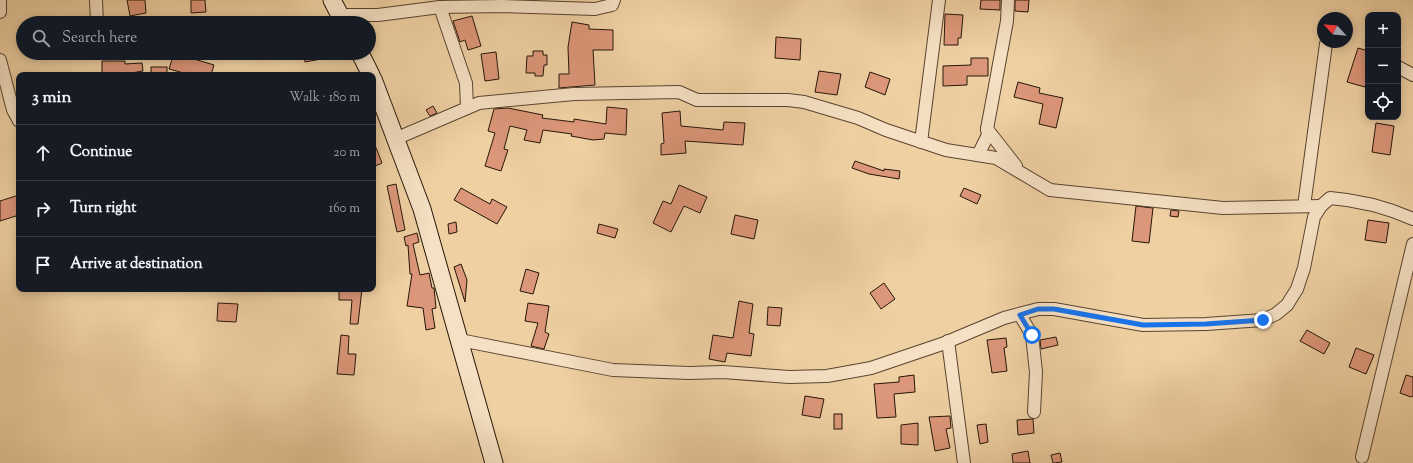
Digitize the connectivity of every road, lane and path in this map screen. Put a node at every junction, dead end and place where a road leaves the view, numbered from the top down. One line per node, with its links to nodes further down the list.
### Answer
1 (0, 0): 8 (street)
2 (96, 0): 9 (street)
3 (332, 0): 10 (street)
4 (614, 0): 7 (street)
5 (939, 0): 23 (street)
6 (1008, 0): 21 (street)
7 (440, 7): 11 (street); 19 (street)
8 (0, 12)
9 (97, 16)
10 (340, 16)
11 (369, 16)
12 (1325, 48): 26 (street)
13 (0, 60): 20 (street)
14 (364, 60): 16 (street)
15 (1401, 69): 17 (street)
16 (370, 72)
17 (1413, 75)
18 (376, 87): 22 (street)
19 (467, 108): 22 (street); 23 (street)
20 (16, 116)
21 (987, 129): 24 (street); 25 (street)
22 (396, 139): 31 (street)
23 (921, 142): 24 (street)
24 (978, 155): 25 (street)
25 (1021, 173): 26 (street)
26 (1304, 206): 27 (street)
27 (1321, 206): 28 (street); 30 (street)
28 (1413, 220)
29 (1413, 244): 34 (street)
30 (1020, 315): 32 (street); 33 (street)
31 (460, 340): 32 (street); 35 (street)
32 (948, 341): 36 (street)
33 (1034, 412)
34 (1362, 457)
35 (494, 463)
36 (964, 463)

